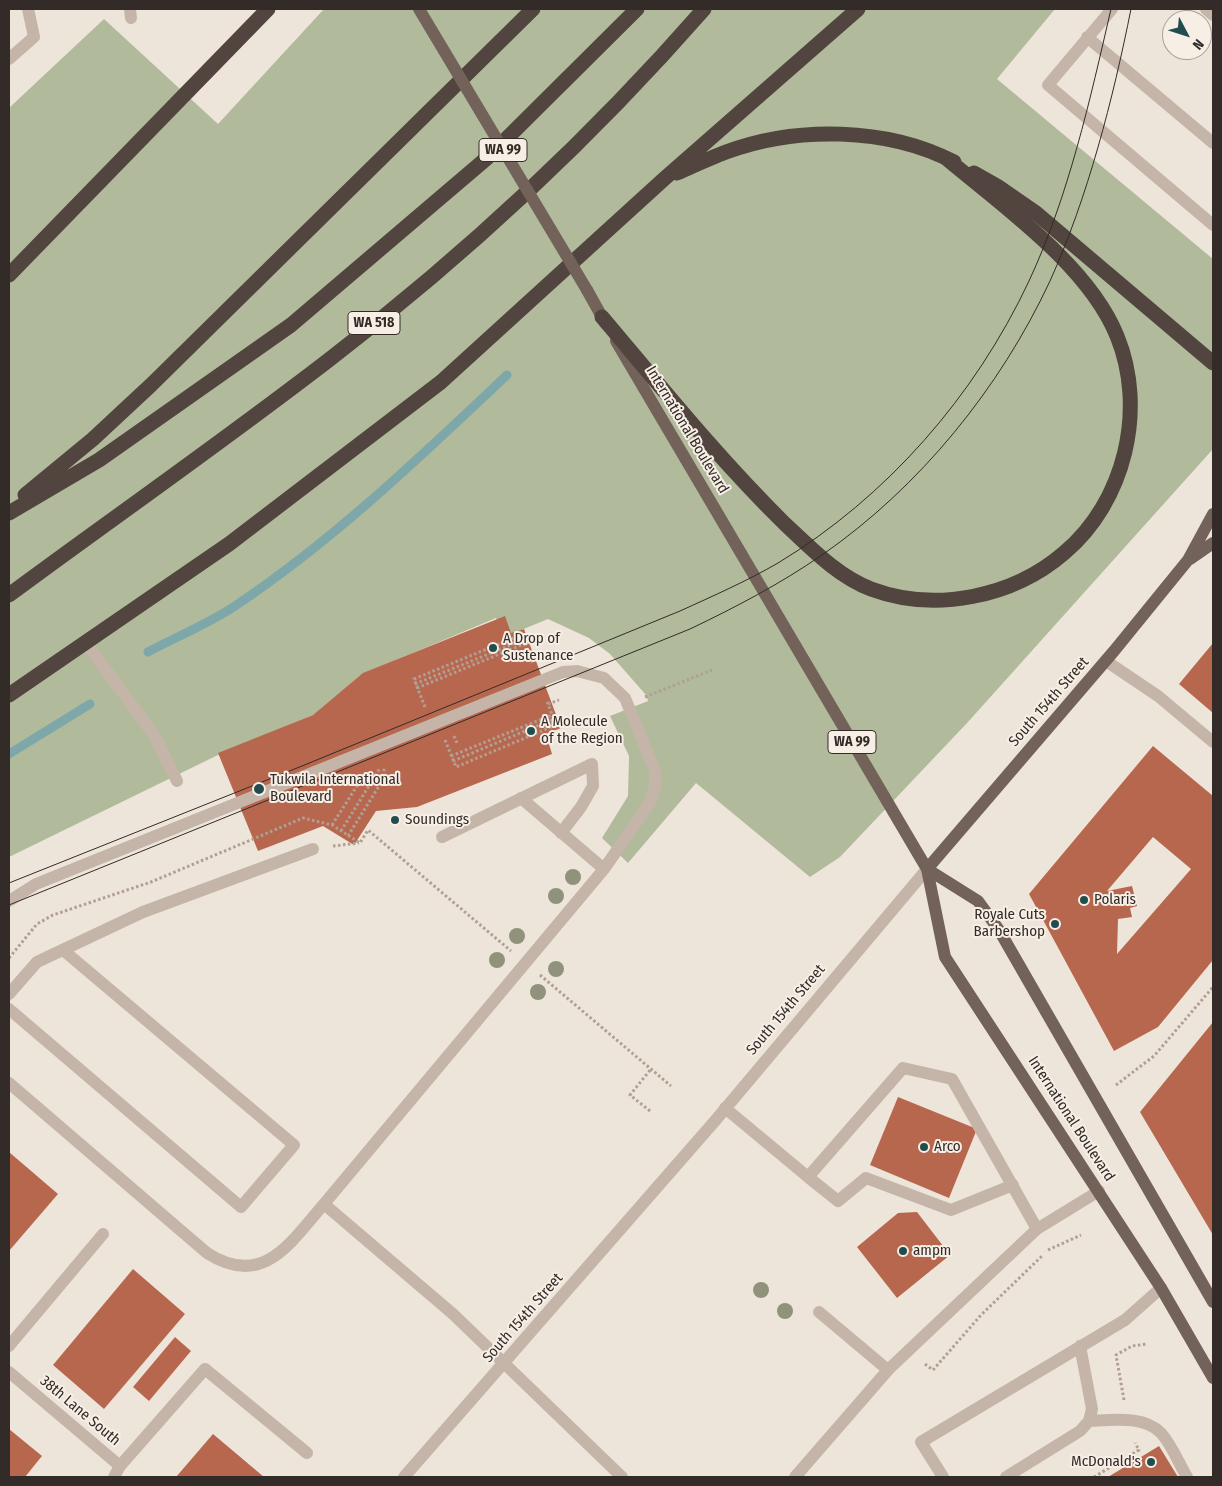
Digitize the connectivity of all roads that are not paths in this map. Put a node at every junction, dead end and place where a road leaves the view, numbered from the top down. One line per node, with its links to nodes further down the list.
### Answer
1 (28, 9): 12 (street)
2 (267, 9): 17 (highway)
3 (419, 9): 18 (main road, International Boulevard / WA 99, bridge)
4 (533, 9): 20 (highway)
5 (637, 9): 21 (highway)
6 (704, 9): 25 (highway, WA 518)
7 (858, 9): 15 (highway)
8 (1112, 9): 11 (street)
9 (1206, 9): 10 (street)
10 (1213, 15)
11 (1087, 37): 13 (street); 16 (street)
12 (9, 59)
13 (1213, 143)
14 (946, 158): 15 (highway); 18 (highway); 19 (highway)
15 (664, 179): 26 (highway)
16 (1213, 225)
17 (9, 275)
18 (602, 317): 36 (main road, International Boulevard / WA 99)
19 (1213, 363)
20 (9, 509)
21 (9, 513)
22 (1213, 514): 24 (main road, South 154th Street)
23 (1213, 543): 24 (main road, South 154th Street)
24 (1188, 560): 27 (main road, South 154th Street)
25 (9, 595)
26 (86, 643): 28 (highway); 30 (street)
27 (1106, 661): 29 (street); 36 (main road, South 154th Street)
28 (9, 695)
29 (1213, 742)
30 (177, 780)
31 (521, 798): 32 (street); 32 (street); 33 (street)
32 (561, 833): 35 (street)
33 (442, 837)
34 (313, 849): 38 (street)
35 (604, 869): 37 (street); 46 (street)
36 (927, 869): 42 (street, South 154th Street); 45 (main road, International Boulevard); 50 (main road, International Boulevard)
37 (9, 901)
38 (63, 950): 39 (street); 40 (street)
39 (9, 994)
40 (9, 1009)
41 (9, 1083): 46 (street)
42 (725, 1108): 43 (street); 54 (street, South 154th Street)
43 (808, 1176): 44 (street); 44 (street)
44 (1013, 1185): 47 (street)
45 (1099, 1191): 47 (street); 49 (main road, International Boulevard)
46 (324, 1204): 54 (street)
47 (1038, 1229): 55 (street)
48 (103, 1234): 52 (street)
49 (1161, 1288): 53 (street); 57 (main road, International Boulevard)
50 (1213, 1302)
51 (819, 1312): 55 (street)
52 (9, 1346)
53 (1080, 1346): 58 (street); 64 (street)
54 (505, 1363): 61 (street, South 154th Street); 62 (street)
55 (888, 1370): 63 (street)
56 (9, 1372): 60 (street, 38th Lane South)
57 (1213, 1378)
58 (1089, 1420): 65 (street); 66 (street)
59 (307, 1453): 60 (street)
60 (117, 1471)
61 (404, 1477)
62 (622, 1477)
63 (795, 1477)
64 (943, 1477)
65 (1006, 1477)
66 (1187, 1477)

